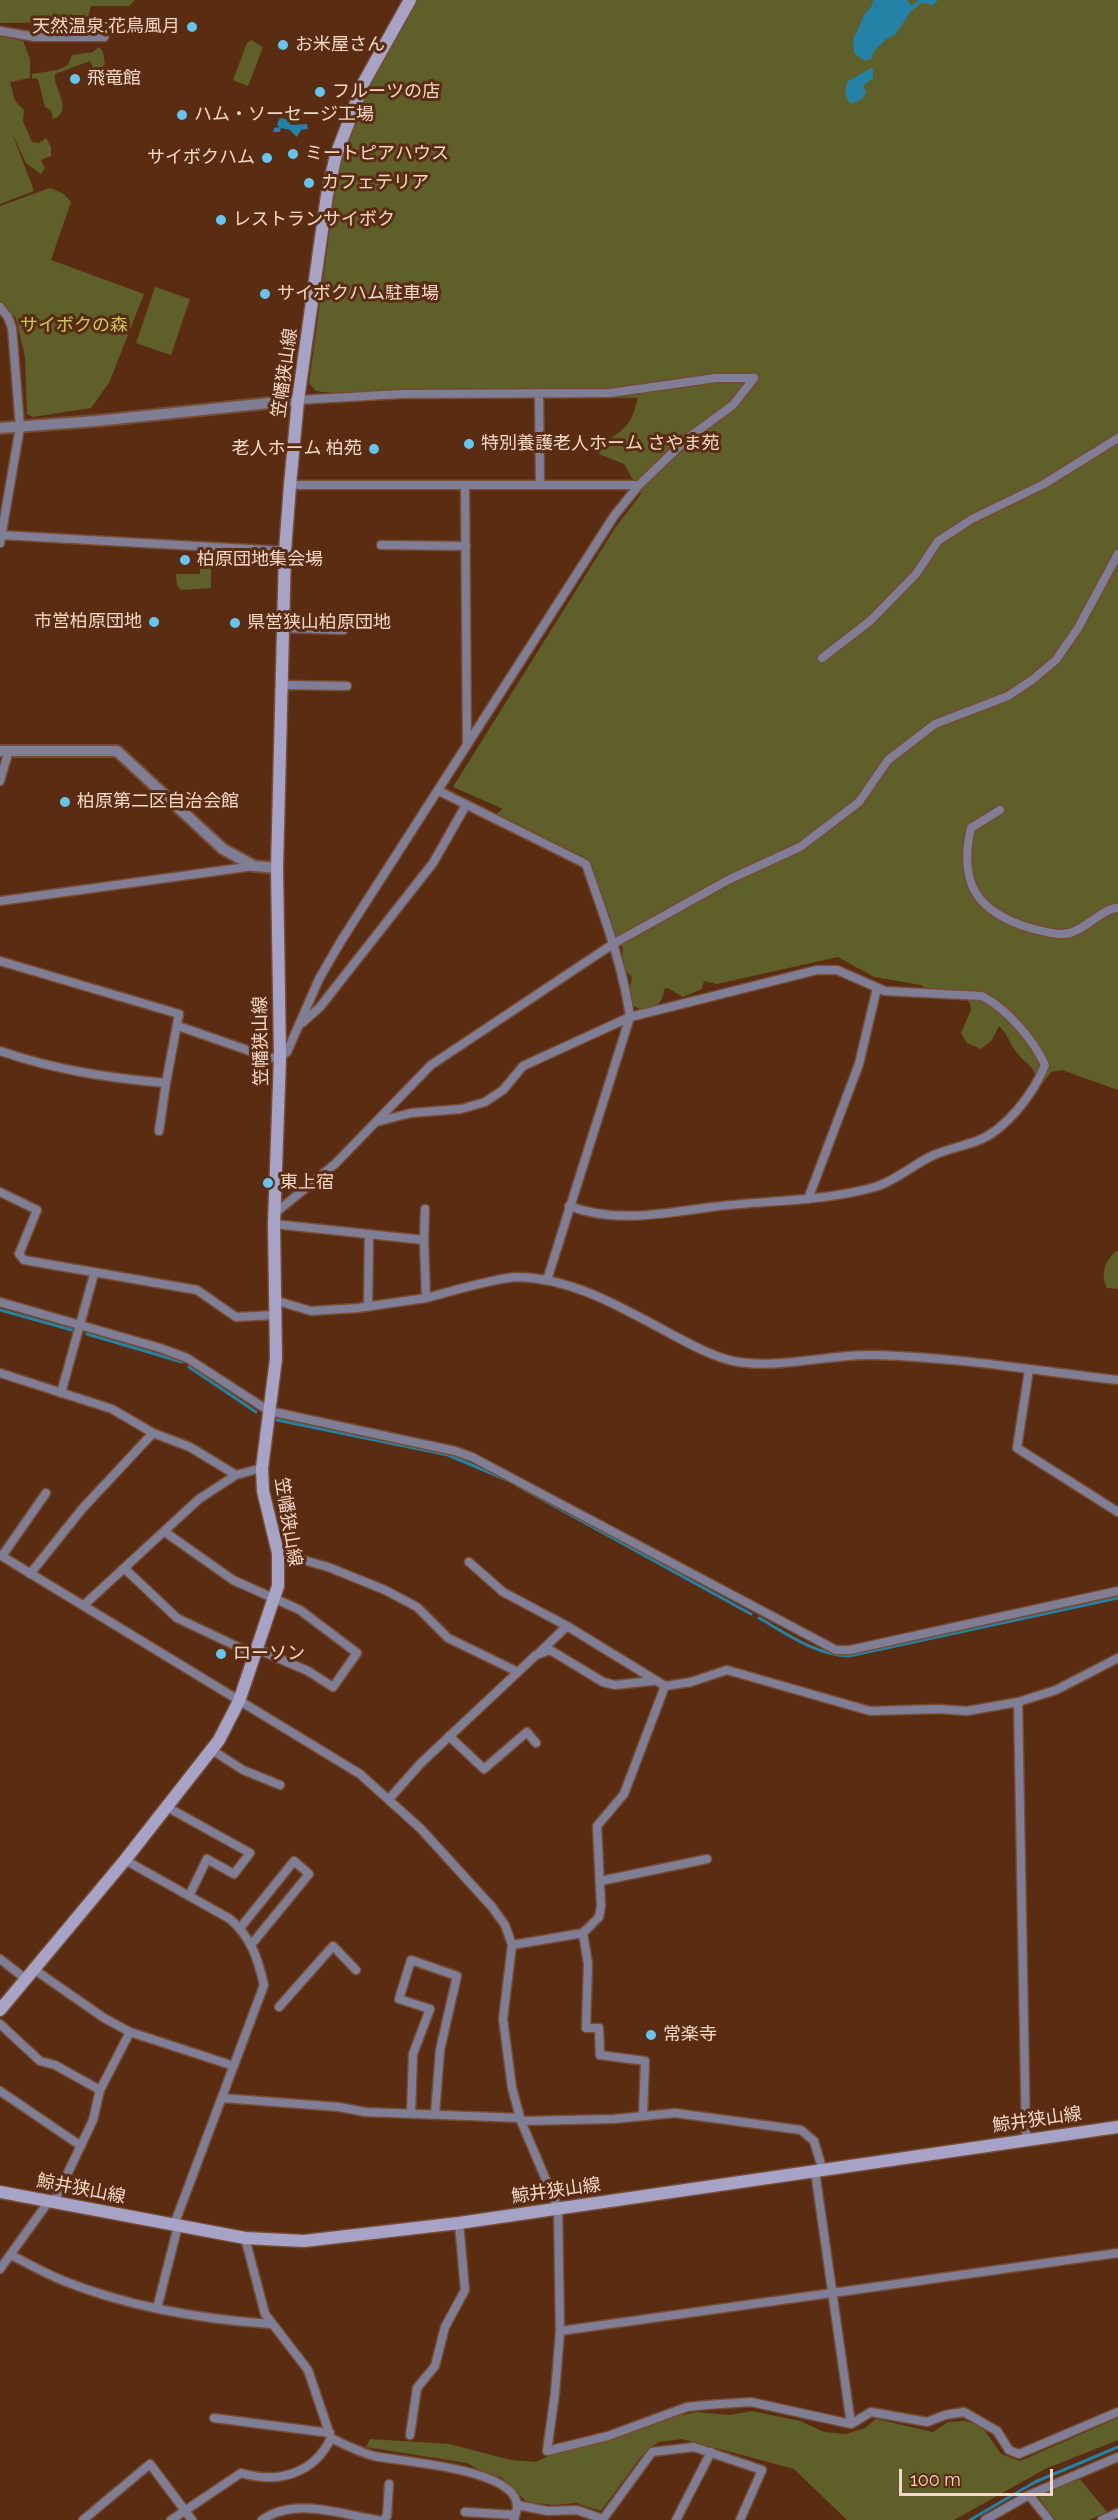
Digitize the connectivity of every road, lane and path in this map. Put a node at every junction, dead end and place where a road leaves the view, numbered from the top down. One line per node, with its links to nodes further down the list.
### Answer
1 (411, 0): 6 (main road, 笠幡狭山線)
2 (0, 31): 3 (street)
3 (104, 38)
4 (0, 307): 7 (street)
5 (539, 393): 6 (street); 10 (street); 11 (street)
6 (298, 400): 7 (street); 12 (main road, 笠幡狭山線)
7 (20, 427): 8 (street); 14 (street)
8 (0, 428)
9 (1118, 438): 21 (street)
10 (540, 485): 11 (street); 13 (street)
11 (639, 485): 24 (street)
12 (290, 486): 13 (street); 17 (main road, 笠幡狭山線)
13 (465, 486): 16 (street)
14 (0, 538): 17 (street)
15 (381, 545): 16 (street)
16 (465, 546): 24 (street)
17 (285, 552): 19 (main road, 笠幡狭山線)
18 (1118, 554): 34 (street)
19 (283, 628): 20 (street); 22 (main road, 笠幡狭山線)
20 (343, 630)
21 (822, 658)
22 (282, 685): 23 (street); 31 (main road, 笠幡狭山線)
23 (347, 686)
24 (467, 744): 27 (street)
25 (4, 750): 26 (street); 30 (street)
26 (0, 781)
27 (439, 791): 28 (street); 39 (street)
28 (466, 805): 34 (street); 39 (street)
29 (1000, 810): 33 (street)
30 (254, 866): 31 (street); 32 (street)
31 (277, 868): 41 (main road, 笠幡狭山線)
32 (0, 901)
33 (1118, 908)
34 (613, 944): 37 (street); 43 (street)
35 (0, 961): 38 (street)
36 (877, 988): 37 (street); 46 (street); 46 (street)
37 (630, 1017): 43 (street); 47 (street)
38 (178, 1026): 41 (street); 42 (street)
39 (299, 1026): 41 (street)
40 (0, 1051): 42 (street)
41 (280, 1057): 49 (main road, 笠幡狭山線)
42 (166, 1083): 44 (street)
43 (376, 1122): 49 (street)
44 (159, 1131)
45 (0, 1192): 52 (street)
46 (808, 1199): 47 (street)
47 (569, 1206): 53 (street)
48 (424, 1209): 51 (street)
49 (274, 1219): 50 (street); 55 (main road, 笠幡狭山線)
50 (369, 1234): 51 (street); 57 (street)
51 (424, 1240): 54 (street)
52 (94, 1274): 58 (street); 59 (street)
53 (547, 1280): 54 (street); 60 (street)
54 (426, 1298): 57 (street)
55 (274, 1300): 57 (street); 58 (main road, 笠幡狭山線)
56 (0, 1302): 59 (street)
57 (368, 1307)
58 (275, 1315): 64 (main road, 笠幡狭山線)
59 (80, 1324): 63 (street); 64 (street)
60 (1029, 1370): 62 (street); 69 (street)
61 (0, 1373): 63 (street)
62 (1118, 1380)
63 (62, 1393): 65 (street)
64 (269, 1411): 66 (main road, 笠幡狭山線); 76 (street)
65 (153, 1433): 67 (street); 75 (street)
66 (262, 1468): 67 (street); 71 (main road, 笠幡狭山線)
67 (236, 1475): 70 (street)
68 (46, 1492): 72 (street)
69 (1118, 1512)
70 (165, 1532): 74 (street); 77 (street)
71 (278, 1553): 77 (main road, 笠幡狭山線); 83 (street)
72 (1, 1555): 75 (street)
73 (469, 1562): 79 (street)
74 (125, 1569): 78 (street); 80 (street)
75 (30, 1574): 78 (street)
76 (1118, 1591)
77 (275, 1599): 80 (main road, 笠幡狭山線); 80 (street)
78 (84, 1605): 86 (street)
79 (567, 1626): 81 (street); 84 (street)
80 (256, 1652): 86 (main road, 笠幡狭山線)
81 (536, 1655): 83 (street); 84 (street)
82 (1118, 1658): 87 (street)
83 (518, 1672): 88 (street)
84 (652, 1681): 85 (street)
85 (665, 1686): 87 (street); 96 (street)
86 (240, 1701): 90 (main road, 笠幡狭山線); 92 (street)
87 (1018, 1702): 118 (street)
88 (449, 1736): 89 (street); 92 (street)
89 (536, 1743)
90 (212, 1750): 91 (street); 93 (main road, 笠幡狭山線)
91 (280, 1785)
92 (388, 1799): 100 (street)
93 (167, 1807): 95 (main road, 笠幡狭山線); 97 (street)
94 (707, 1859): 96 (street)
95 (125, 1860): 97 (street); 104 (main road, 笠幡狭山線)
96 (600, 1881): 99 (street)
97 (189, 1896): 98 (street)
98 (240, 1928): 101 (street); 101 (street)
99 (584, 1933): 100 (street); 115 (street)
100 (512, 1945): 116 (street)
101 (251, 1946): 109 (street)
102 (0, 1959): 104 (street)
103 (356, 1970): 105 (street)
104 (31, 1975): 106 (main road, 笠幡狭山線); 108 (street)
105 (279, 2007)
106 (0, 2010)
107 (0, 2024): 110 (street)
108 (130, 2032): 109 (street); 110 (street)
109 (234, 2066): 112 (street)
110 (100, 2090): 119 (street)
111 (0, 2091): 119 (street)
112 (222, 2098): 113 (street); 125 (street)
113 (411, 2114): 114 (street); 114 (street)
114 (435, 2114): 116 (street)
115 (643, 2115): 116 (street); 120 (street)
116 (521, 2119): 123 (street)
117 (1118, 2127): 118 (main road, 鯨井狭山線)
118 (1026, 2139): 120 (main road, 鯨井狭山線)
119 (81, 2146): 122 (street)
120 (819, 2171): 123 (main road, 鯨井狭山線); 130 (street)
121 (0, 2192): 122 (main road, 鯨井狭山線)
122 (52, 2202): 125 (main road, 鯨井狭山線); 128 (street)
123 (558, 2208): 124 (main road, 鯨井狭山線); 133 (street)
124 (459, 2223): 126 (main road, 鯨井狭山線); 138 (street)
125 (176, 2226): 126 (main road, 鯨井狭山線); 131 (street)
126 (245, 2238): 132 (street)
127 (1118, 2253): 130 (street)
128 (11, 2255): 129 (street); 131 (street)
129 (0, 2269)
130 (834, 2292): 133 (street); 136 (street)
131 (157, 2308): 132 (street)
132 (270, 2324): 137 (street)
133 (560, 2331): 136 (street)
134 (1118, 2412): 136 (street)
135 (214, 2418): 137 (street)
136 (851, 2424)
137 (331, 2435): 143 (street); 144 (street)
138 (410, 2435)
139 (711, 2452): 148 (street); 155 (street); 156 (street)
140 (1118, 2457): 142 (street)
141 (389, 2484): 154 (street)
142 (1029, 2495): 157 (street); 158 (street)
143 (517, 2505): 147 (street); 148 (street)
144 (184, 2510): 149 (street); 150 (street); 151 (street)
145 (465, 2512): 147 (street)
146 (1117, 2516): 159 (street)
147 (514, 2518)
148 (603, 2519)
149 (83, 2520)
150 (171, 2520)
151 (192, 2520)
152 (262, 2520): 153 (street)
153 (377, 2520)
154 (383, 2520)
155 (676, 2520)
156 (740, 2520)
157 (985, 2520)
158 (1049, 2520)
159 (1102, 2520)

